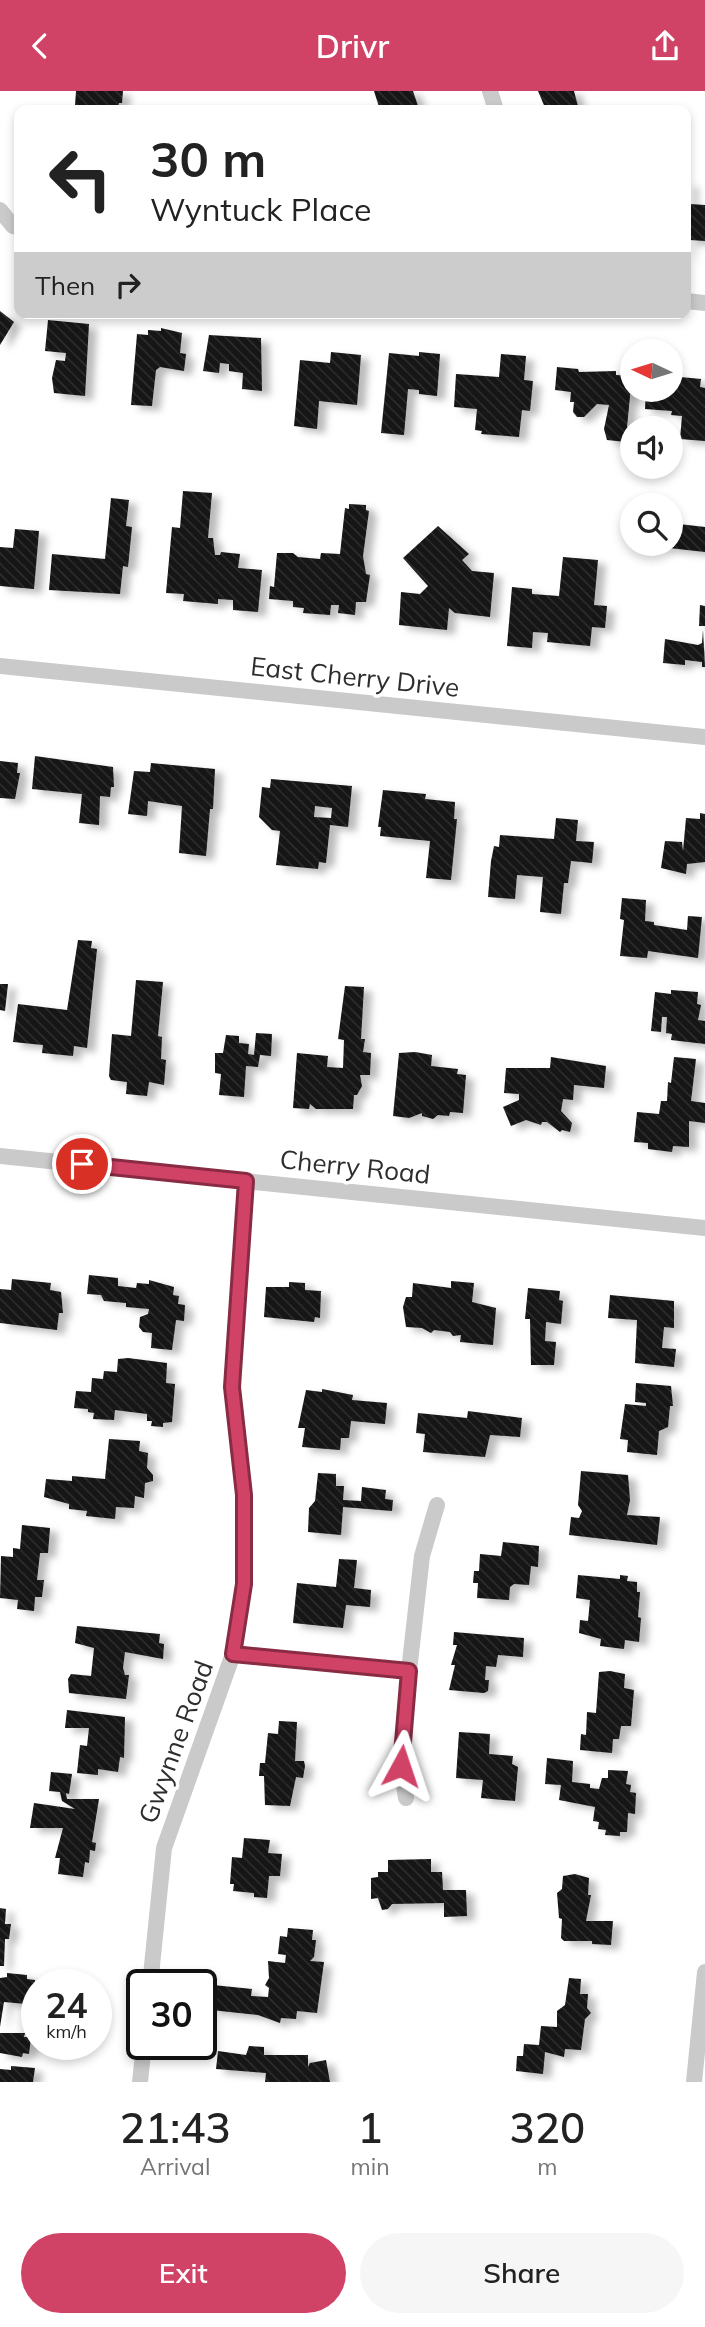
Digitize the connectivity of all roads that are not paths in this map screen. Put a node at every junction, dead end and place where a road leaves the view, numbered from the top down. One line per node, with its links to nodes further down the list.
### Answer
1 (0, 210): 2 (street)
2 (14, 226)
3 (0, 666): 4 (street, East Cherry Drive)
4 (705, 737)
5 (0, 1156): 6 (street, Cherry Road)
6 (246, 1181): 7 (street, Cherry Road); 9 (street, Gwynne Road)
7 (705, 1228)
8 (437, 1505): 10 (street)
9 (233, 1654): 10 (street); 12 (street, Gwynne Road)
10 (409, 1671): 11 (street)
11 (406, 1798)
12 (152, 1969)
13 (705, 1972): 16 (street)
14 (142, 2060): 15 (street)
15 (140, 2082)
16 (694, 2082)

